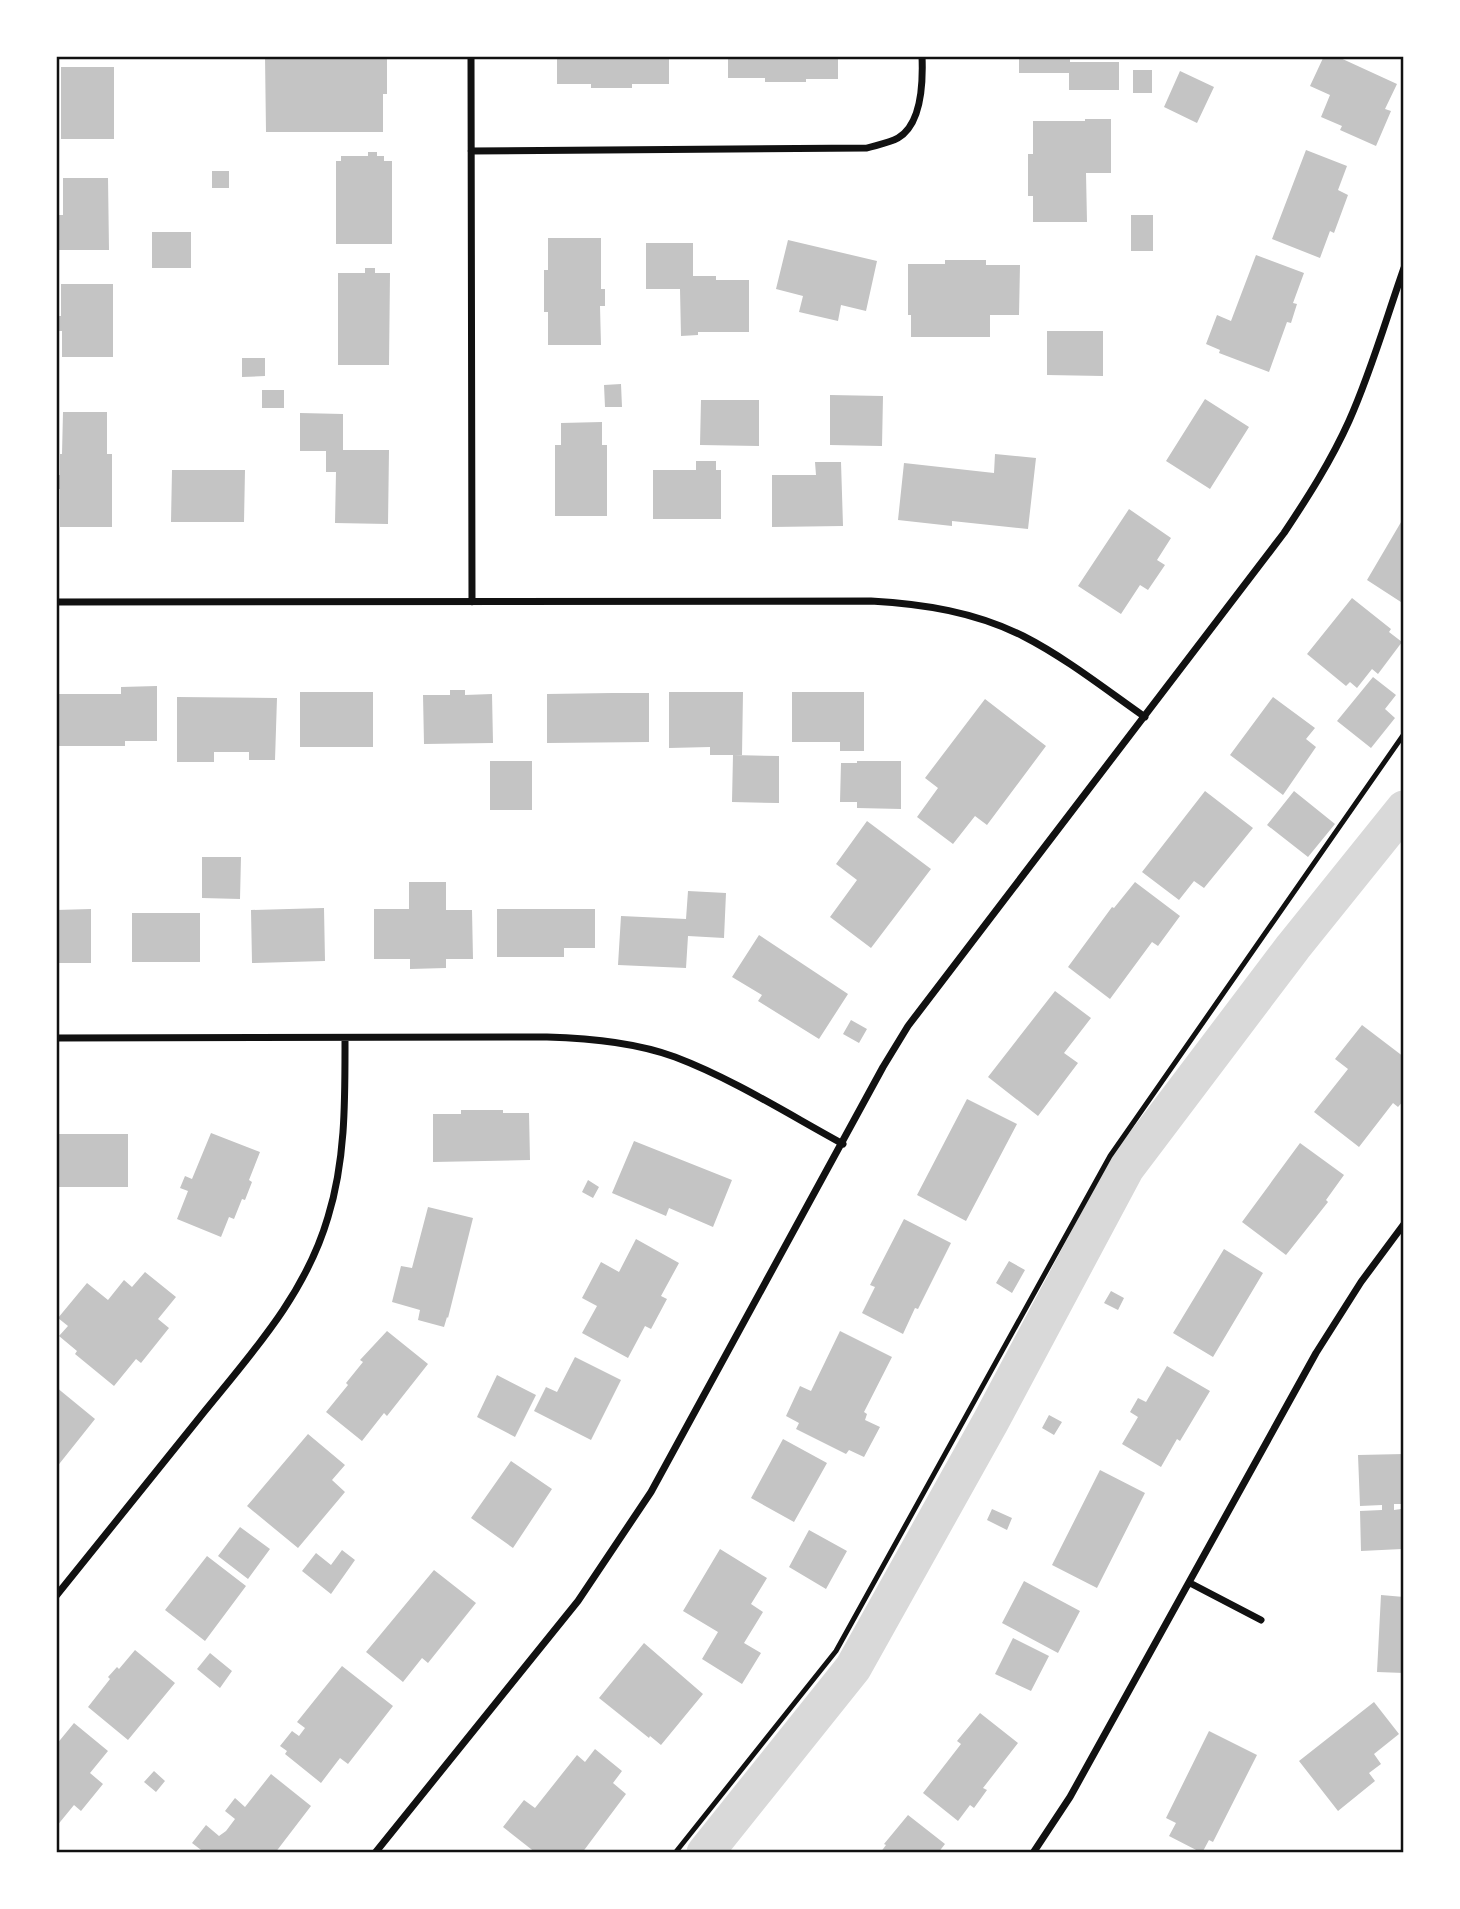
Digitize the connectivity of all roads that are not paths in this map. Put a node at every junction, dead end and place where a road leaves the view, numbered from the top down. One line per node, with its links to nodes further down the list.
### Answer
1 (471, 56): 3 (street)
2 (922, 56): 3 (street)
3 (471, 151): 6 (street)
4 (1404, 268): 7 (street)
5 (56, 602): 6 (street)
6 (472, 602): 7 (street)
7 (1144, 717): 11 (street)
8 (1404, 734): 17 (lane)
9 (56, 1038): 10 (street)
10 (345, 1038): 11 (street); 14 (street)
11 (843, 1144): 16 (street)
12 (1404, 1224): 13 (street)
13 (1190, 1583): 15 (street); 18 (street)
14 (56, 1596)
15 (1261, 1620)
16 (375, 1853)
17 (675, 1853)
18 (1033, 1853)

